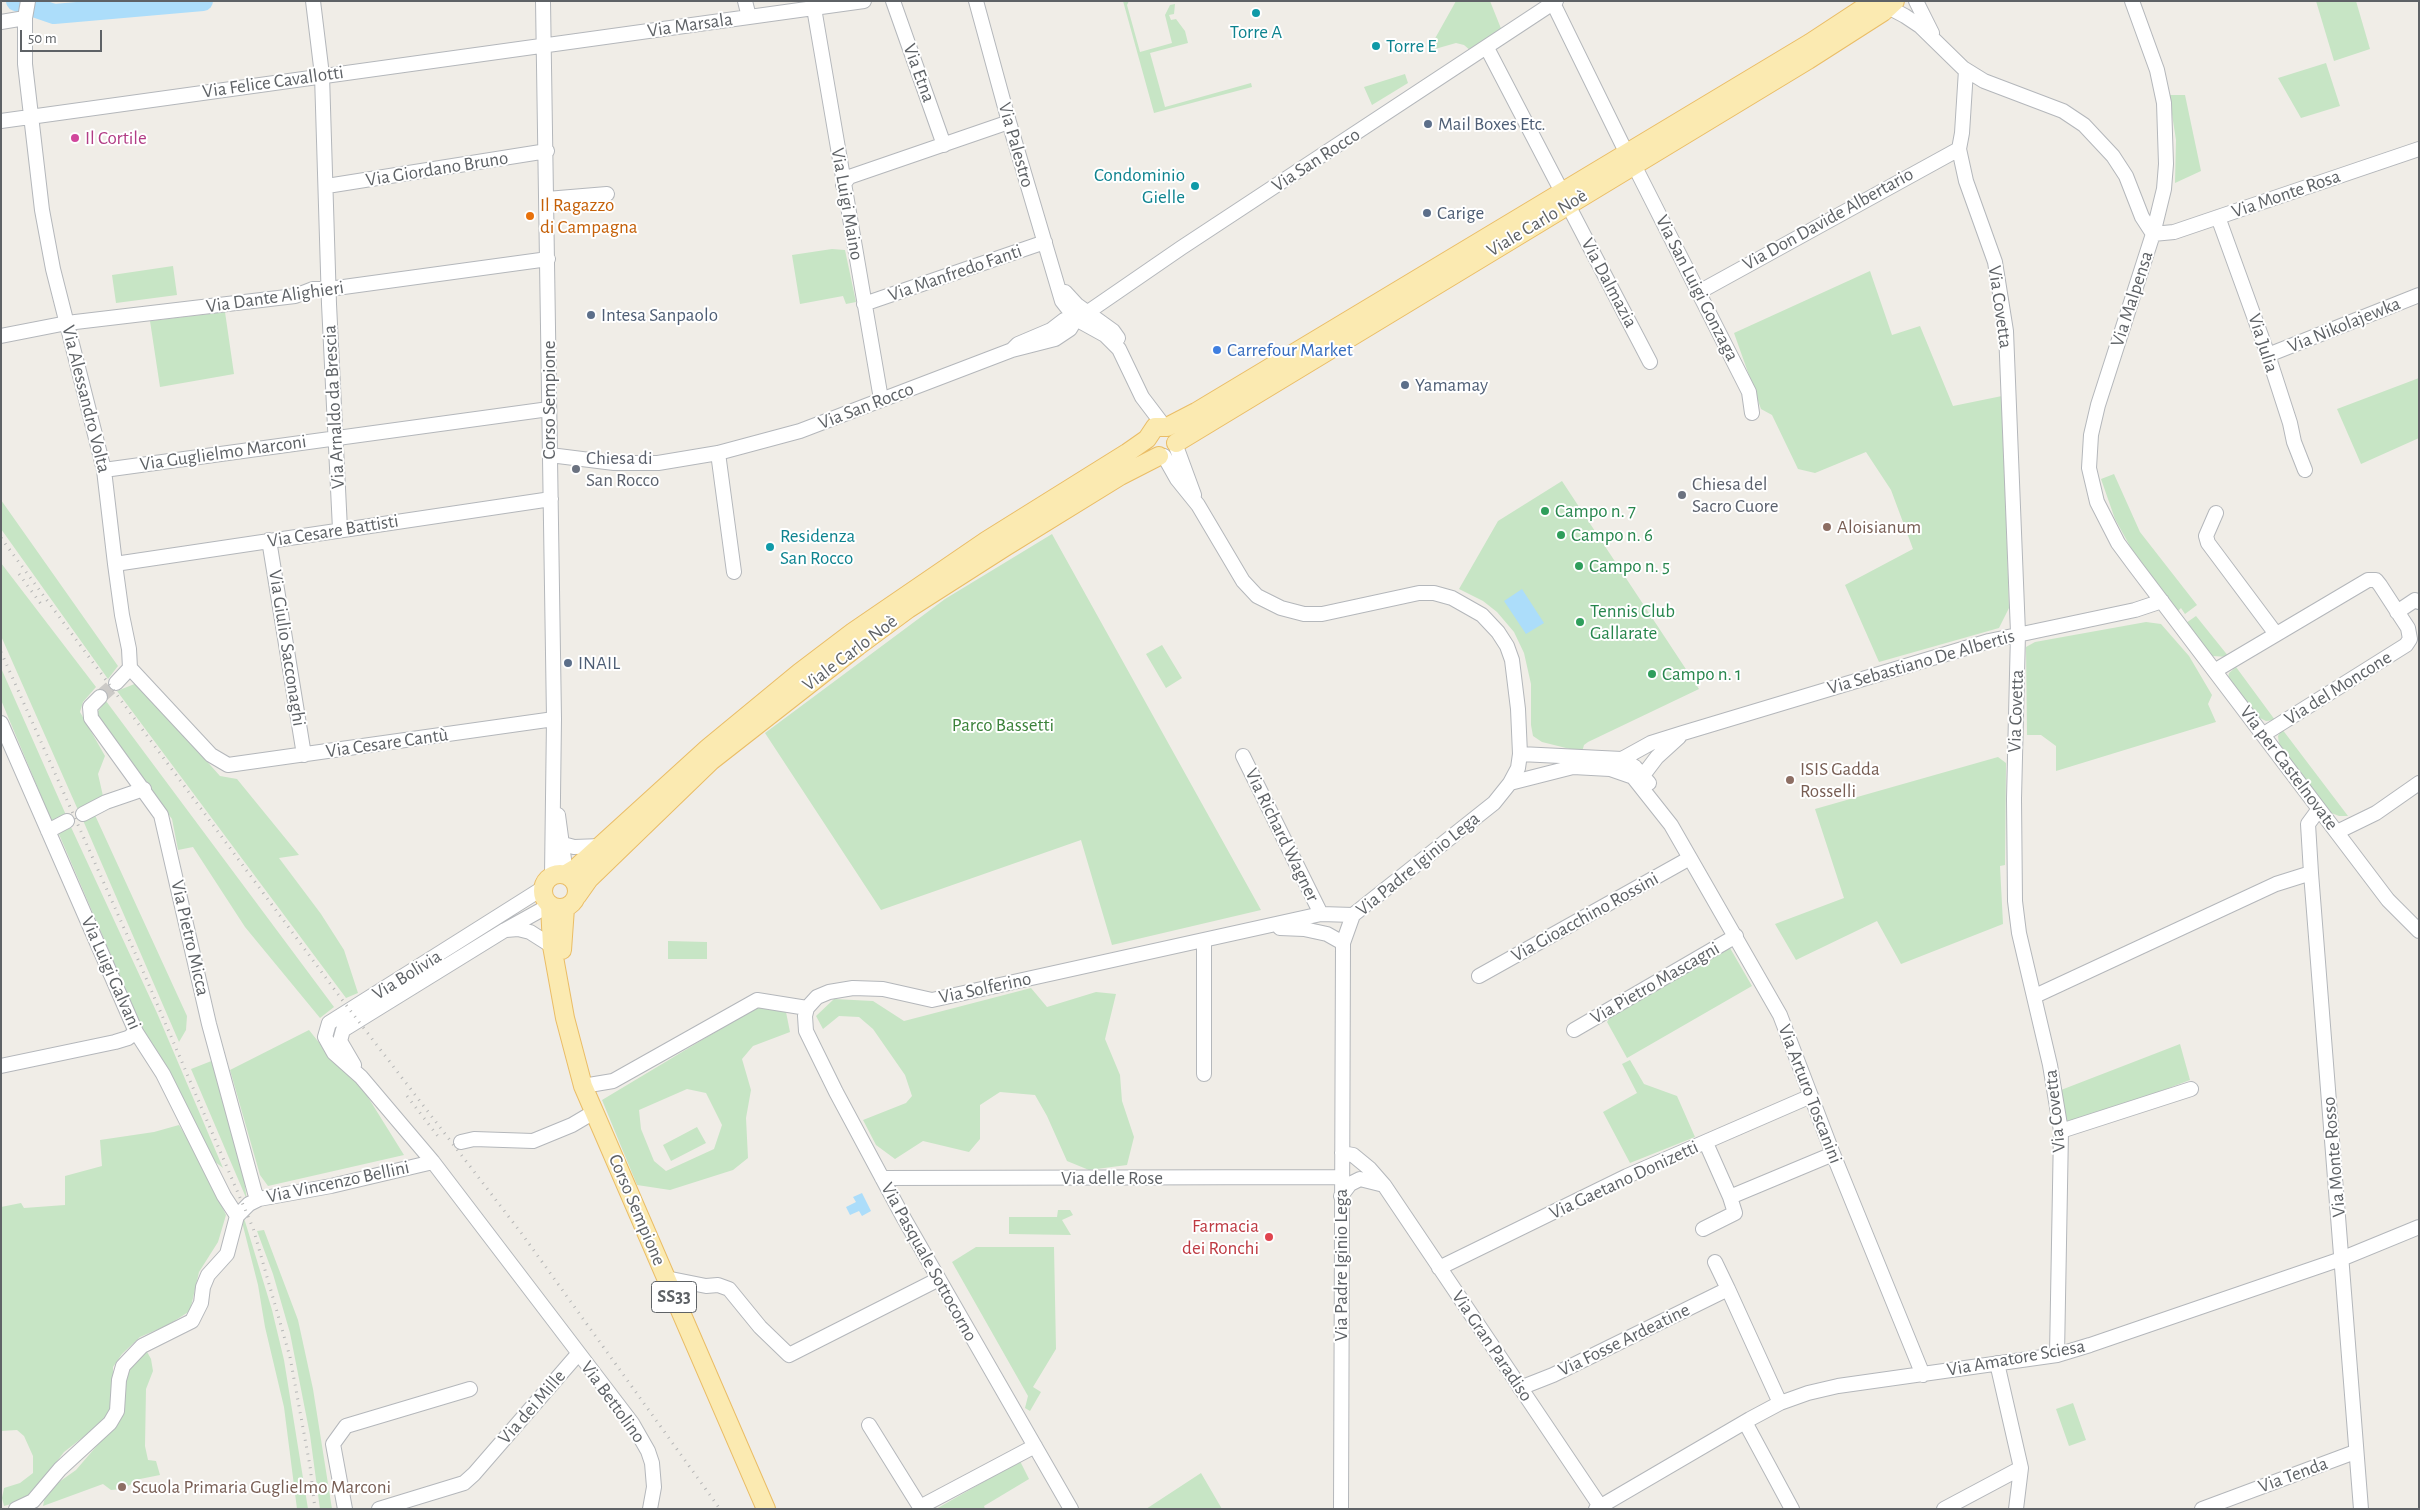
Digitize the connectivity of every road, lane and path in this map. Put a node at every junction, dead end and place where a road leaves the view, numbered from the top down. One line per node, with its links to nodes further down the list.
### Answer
1 (313, 1): 19 (street, Via Arnaldo da Brescia)
2 (544, 1): 16 (street, Corso Sempione)
3 (745, 1): 13 (street)
4 (864, 1): 11 (street, Via Marsala)
5 (893, 1): 23 (street, Via Etna)
6 (976, 1): 22 (street, Via Palestro)
7 (1916, 1): 15 (street)
8 (2132, 1): 34 (street)
9 (1554, 2): 17 (street, Via San Rocco); 27 (street, Via San Luigi Gonzaga)
10 (1886, 3): 15 (street, Via Malpensa); 27 (main road, Viale Carlo Noè)
11 (814, 8): 13 (street, Via Marsala); 28 (street, Via Luigi Maino)
12 (26, 10): 14 (street); 20 (street, Via Alessandro Volta)
13 (749, 17): 16 (street, Via Marsala)
14 (1, 22)
15 (1937, 43): 18 (street, Via Malpensa)
16 (545, 44): 19 (street, Via Felice Cavallotti); 26 (street, Corso Sempione)
17 (1487, 48): 31 (street, Via Dalmazia); 41 (street, Via San Rocco)
18 (1966, 70): 24 (street, Via Covetta); 34 (street, Via Malpensa)
19 (322, 75): 20 (street, Via Felice Cavallotti); 29 (street, Via Arnaldo da Brescia)
20 (31, 116): 21 (street, Via Felice Cavallotti); 42 (street, Via Alessandro Volta)
21 (1, 120)
22 (1009, 122): 23 (street); 35 (street, Via Palestro)
23 (944, 144): 28 (street)
24 (1959, 148): 38 (street, Via Don Davide Albertario); 65 (street, Via Covetta)
25 (2419, 149): 33 (street, Via Monte Rosa)
26 (547, 151): 29 (street, Via Giordano Bruno); 32 (street, Corso Sempione)
27 (1631, 159): 31 (main road, Viale Carlo Noè); 38 (street, Via San Luigi Gonzaga)
28 (843, 185): 40 (street, Via Luigi Maino)
29 (327, 186): 37 (street, Via Arnaldo da Brescia)
30 (607, 194): 32 (street)
31 (1565, 198): 45 (street, Via Dalmazia); 49 (main road, Viale Carlo Noè); 51 (main road, Viale Carlo Noè)
32 (547, 200): 36 (street, Corso Sempione)
33 (2218, 217): 34 (street, Via Monte Rosa); 44 (street, Via Julia)
34 (2153, 234): 62 (street, Via Malpensa)
35 (1045, 242): 40 (street, Via Manfredo Fanti); 41 (street, Via Palestro)
36 (548, 259): 37 (street, Via Dante Alighieri); 47 (street, Corso Sempione)
37 (329, 289): 42 (street, Via Dante Alighieri); 50 (street, Via Arnaldo da Brescia)
38 (1699, 292): 48 (street, Via San Luigi Gonzaga)
39 (2419, 295): 44 (street, Via Nikolajewka)
40 (864, 304): 46 (street, Via Luigi Maino)
41 (1082, 316): 46 (street, Via San Rocco); 49 (street, Via Palestro)
42 (68, 323): 43 (street, Via Dante Alighieri); 54 (street, Via Alessandro Volta)
43 (1, 336)
44 (2268, 355): 55 (street, Via Julia)
45 (1650, 362)
46 (881, 399): 52 (street, Via San Rocco)
47 (549, 409): 50 (street, Via Guglielmo Marconi); 53 (street, Corso Sempione)
48 (1752, 413)
49 (1157, 431): 51 (main road); 51 (main road); 91 (main road, Viale Carlo Noè)
50 (334, 438): 54 (street, Via Guglielmo Marconi); 58 (street, Via Arnaldo da Brescia)
51 (1168, 450): 76 (street, Via Padre Iginio Lega); 95 (main road, Viale Carlo Noè)
52 (718, 453): 53 (street, Via San Rocco); 61 (street)
53 (550, 455): 56 (street, Corso Sempione)
54 (104, 470): 60 (street, Via Alessandro Volta)
55 (2306, 470)
56 (551, 499): 58 (street, Via Cesare Battisti); 71 (street, Corso Sempione)
57 (2216, 513): 66 (street)
58 (340, 529): 59 (street, Via Cesare Battisti)
59 (270, 540): 60 (street, Via Cesare Battisti); 77 (street, Via Giulio Sacconaghi)
60 (115, 564): 67 (street, Via Alessandro Volta)
61 (734, 572)
62 (2162, 601): 65 (street, Via Sebastiano De Albertis); 68 (street, Via per Castelnovate)
63 (2419, 602): 64 (street)
64 (2397, 612): 66 (street, Via del Moncone); 74 (street, Via del Moncone)
65 (2018, 633): 73 (street, Via Sebastiano De Albertis); 107 (street, Via Covetta)
66 (2276, 634): 68 (street, Via del Moncone)
67 (130, 668): 69 (street); 77 (street, Via Cesare Cantù)
68 (2216, 670): 74 (street, Via per Castelnovate)
69 (116, 683)
70 (100, 697): 83 (street, Via Pietro Micca)
71 (554, 719): 77 (street, Via Cesare Cantù); 84 (street, Corso Sempione)
72 (1, 723): 88 (street, Via Luigi Galvani)
73 (1683, 733): 75 (street, Via Sebastiano De Albertis); 80 (street, Via Sebastiano De Albertis)
74 (2264, 734): 85 (street, Via per Castelnovate)
75 (1637, 750): 79 (street, Via Sebastiano De Albertis); 80 (street)
76 (1520, 754): 79 (street); 81 (street, Via Padre Iginio Lega)
77 (304, 755)
78 (1243, 756): 96 (street, Via Richard Wagner)
79 (1622, 759): 80 (street)
80 (1637, 775): 81 (street); 92 (street, Via Arturo Toscanini)
81 (1510, 783): 97 (street, Via Padre Iginio Lega)
82 (2419, 783): 89 (street)
83 (144, 790): 86 (street); 129 (street, Via Pietro Micca)
84 (554, 800): 90 (street, Corso Sempione); 94 (street, Corso Sempione)
85 (2319, 808): 89 (street, Via per Castelnovate); 93 (street, Via Monte Rosso)
86 (83, 814)
87 (67, 821): 88 (street)
88 (48, 831): 110 (street, Via Luigi Galvani)
89 (2336, 832): 100 (street, Via per Castelnovate)
90 (563, 844): 91 (street); 94 (street, Corso Sempione)
91 (601, 846): 94 (main road, Viale Carlo Noè)
92 (1690, 858): 101 (street, Via Arturo Toscanini); 105 (street, Via Gioacchino Rossini)
93 (2311, 873): 107 (street); 133 (street, Via Monte Rosso)
94 (553, 879): 95 (main road); 95 (main road); 113 (street, Via Bolivia)
95 (564, 903): 99 (street, Via Bolivia); 104 (main road, Corso Sempione); 106 (main road, Corso Sempione)
96 (1321, 914): 97 (street, Via Solferino); 98 (street, Via Solferino)
97 (1353, 915): 103 (street, Via Padre Iginio Lega)
98 (1262, 927): 102 (street, Via Solferino); 103 (street, Via Solferino)
99 (506, 930): 104 (street); 113 (street, Via Bolivia)
100 (2419, 931)
101 (1736, 936): 109 (street, Via Pietro Mascagni); 116 (street, Via Arturo Toscanini)
102 (1204, 940): 108 (street, Via Solferino); 112 (street)
103 (1343, 943): 121 (street, Via Padre Iginio Lega)
104 (552, 946): 106 (main road, Corso Sempione)
105 (1479, 976)
106 (560, 988): 114 (main road, Corso Sempione)
107 (2035, 996): 118 (street, Via Covetta)
108 (807, 1008): 114 (street); 125 (street, Via Pasquale Sottocorno)
109 (1574, 1030)
110 (136, 1032): 111 (street); 130 (street, Via Luigi Galvani)
111 (1, 1066)
112 (1204, 1074)
113 (361, 1077): 123 (street, Via Bolivia)
114 (583, 1086): 117 (main road, Corso Sempione / SS33)
115 (2191, 1089): 118 (street)
116 (1811, 1096): 120 (street, Via Gaetano Donizetti); 122 (street, Via Arturo Toscanini)
117 (594, 1112): 119 (street); 136 (main road, Corso Sempione / SS33)
118 (2061, 1131): 140 (street, Via Covetta)
119 (461, 1142)
120 (1706, 1142): 128 (street); 135 (street, Via Gaetano Donizetti)
121 (1342, 1153): 124 (street, Via Padre Iginio Lega); 126 (street, Via Gran Paradiso)
122 (1833, 1154): 128 (street); 142 (street, Via Arturo Toscanini)
123 (432, 1162): 129 (street, Via Vincenzo Bellini); 139 (street, Via dei Mille)
124 (1342, 1177): 125 (street, Via delle Rose); 127 (street, Via Padre Iginio Lega)
125 (882, 1178): 137 (street, Via Pasquale Sottocorno)
126 (1384, 1185): 127 (street); 135 (street, Via Gran Paradiso)
127 (1341, 1196): 159 (street, Via Padre Iginio Lega)
128 (1730, 1198): 132 (street)
129 (259, 1199): 130 (street, Via Vincenzo Bellini)
130 (241, 1212): 151 (street)
131 (2419, 1227): 133 (street, Via Amatore Sciesa)
132 (1703, 1229)
133 (2341, 1259): 140 (street, Via Amatore Sciesa); 149 (street, Via Monte Rosso)
134 (1714, 1262): 138 (street)
135 (1439, 1268): 143 (street, Via Gran Paradiso)
136 (666, 1278): 137 (street); 157 (main road, Corso Sempione / SS33)
137 (939, 1279): 148 (street, Via Pasquale Sottocorno)
138 (1728, 1289): 143 (street, Via Fosse Ardeatine); 145 (street)
139 (578, 1354): 155 (street, Via dei Mille); 156 (street, Via Bettolino)
140 (2057, 1354): 141 (street, Via Amatore Sciesa)
141 (1997, 1364): 142 (street, Via Amatore Sciesa); 150 (street)
142 (1923, 1375): 145 (street, Via Amatore Sciesa)
143 (1520, 1388): 152 (street, Via Gran Paradiso)
144 (470, 1389): 154 (street)
145 (1780, 1403): 146 (street, Via Amatore Sciesa)
146 (1745, 1422): 152 (street, Via Amatore Sciesa); 160 (street)
147 (869, 1425): 148 (street)
148 (1035, 1446): 158 (street, Via Pasquale Sottocorno)
149 (2355, 1452): 163 (street, Via Tenda); 164 (street, Via Monte Rosso)
150 (2021, 1468): 161 (street); 162 (street)
151 (34, 1505): 153 (street)
152 (1598, 1508)
153 (16, 1509)
154 (345, 1509)
155 (379, 1509)
156 (650, 1509)
157 (766, 1509)
158 (1072, 1509)
159 (1341, 1509)
160 (1792, 1509)
161 (1944, 1509)
162 (2016, 1509)
163 (2202, 1509)
164 (2361, 1509)

